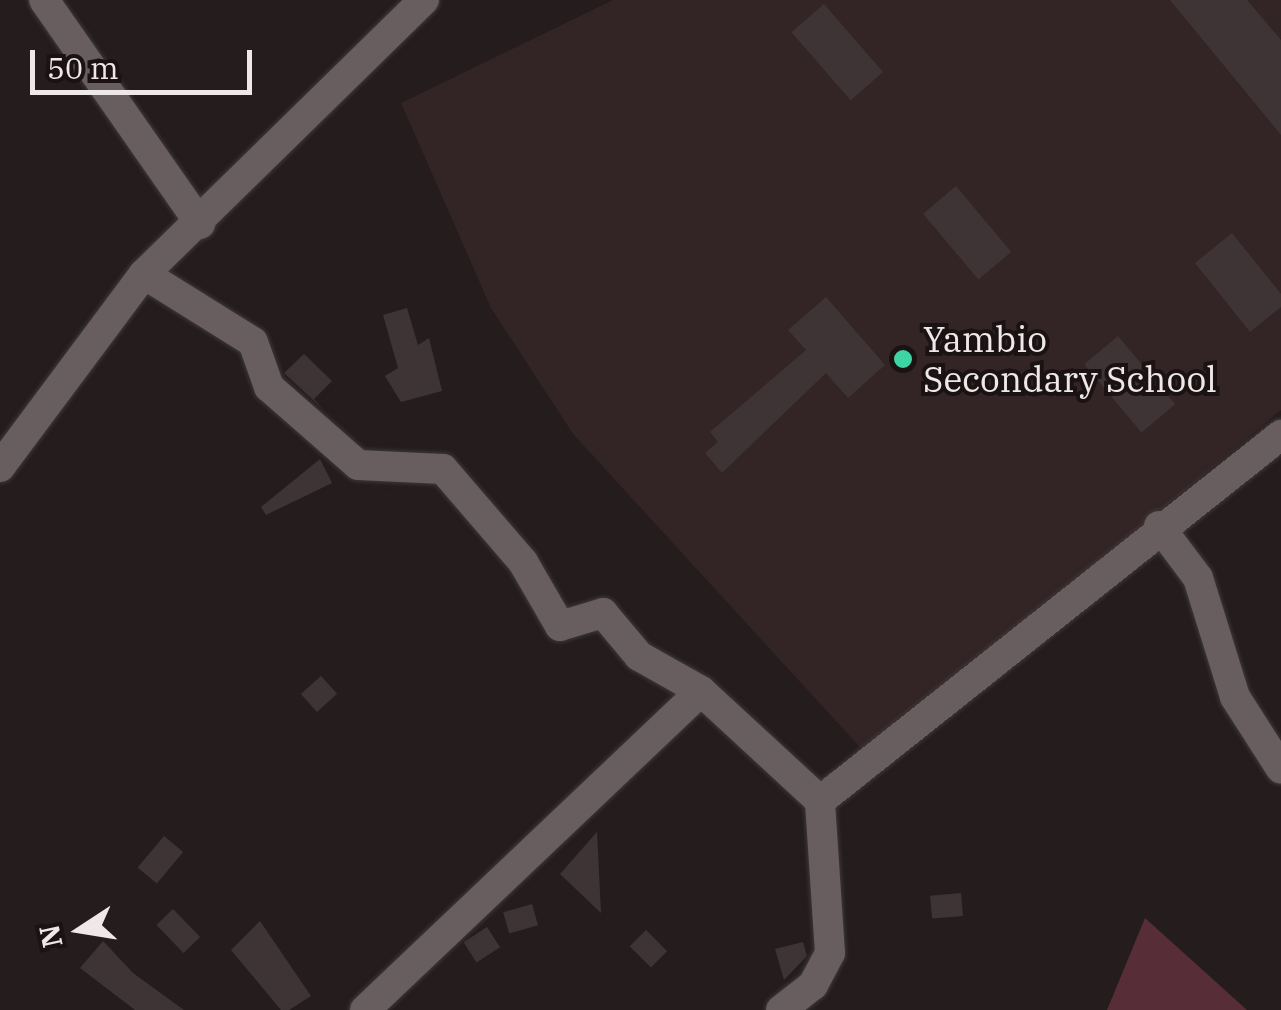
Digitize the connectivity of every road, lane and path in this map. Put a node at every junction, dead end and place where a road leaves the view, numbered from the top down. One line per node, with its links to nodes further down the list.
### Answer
1 (44, 0): 3 (street)
2 (424, 0): 3 (street)
3 (200, 224): 4 (street)
4 (144, 274): 8 (street); 10 (street)
5 (1281, 435): 6 (street)
6 (1248, 455): 7 (street); 9 (street)
7 (1281, 462)
8 (0, 467)
9 (1159, 526): 11 (street); 12 (street)
10 (702, 691): 12 (street); 13 (street)
11 (1281, 769)
12 (820, 801): 14 (street)
13 (364, 1010)
14 (781, 1010)

